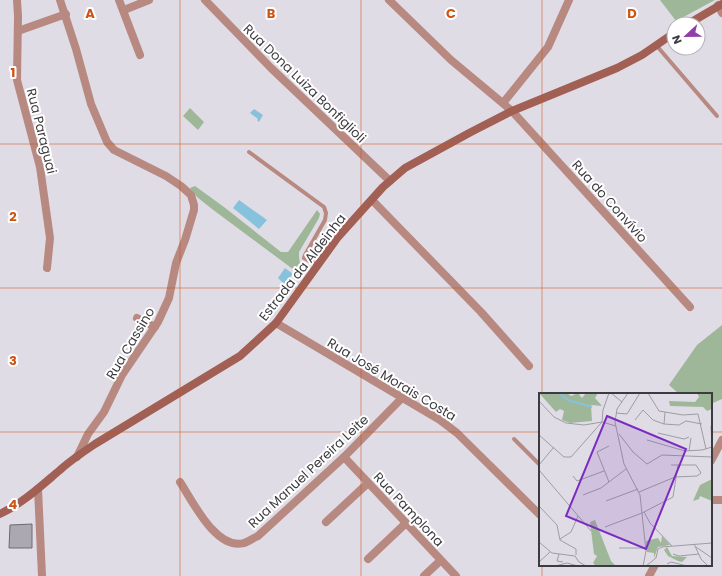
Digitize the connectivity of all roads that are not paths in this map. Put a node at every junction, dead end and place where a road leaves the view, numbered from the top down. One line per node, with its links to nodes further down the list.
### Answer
1 (17, 0): 12 (street, Rua Paraguai)
2 (60, 0): 10 (street, Rua Cassino)
3 (119, 0): 9 (street)
4 (149, 0): 9 (street)
5 (205, 0): 20 (street, Rua Dona Luiza Bonfiglioli)
6 (389, 0): 16 (street, Rua do Convívio)
7 (569, 0): 16 (street)
8 (721, 7): 11 (street)
9 (124, 10): 15 (street)
10 (66, 14): 12 (street); 27 (street, Rua Cassino)
11 (704, 16)
12 (18, 31): 23 (street, Rua Paraguai)
13 (666, 38): 14 (street, Estrada da Aldeinha)
14 (656, 45): 17 (street, Estrada da Aldeinha); 18 (lane)
15 (140, 55)
16 (503, 103): 17 (street, Rua do Convívio)
17 (512, 112): 20 (street, Estrada da Aldeinha); 24 (street, Rua do Convívio)
18 (717, 116)
19 (249, 152): 22 (lane)
20 (390, 181): 21 (street, Estrada da Aldeinha)
21 (372, 200): 22 (street, Estrada da Aldeinha); 28 (street)
22 (317, 266): 26 (street, Estrada da Aldeinha)
23 (47, 268)
24 (690, 307)
25 (137, 318): 27 (street)
26 (276, 323): 29 (street, Rua José Morais Costa); 32 (street, Estrada da Aldeinha)
27 (155, 327): 32 (street, Rua Cassino)
28 (528, 366)
29 (402, 398): 33 (street, Rua Manuel Pereira Leite); 40 (street, Rua José Morais Costa)
30 (514, 440): 35 (lane)
31 (722, 440): 34 (street)
32 (76, 457): 38 (street, Estrada da Aldeinha)
33 (344, 457): 36 (street, Rua Manuel Pereira Leite); 37 (street, Rua Pamplona)
34 (712, 459)
35 (539, 464)
36 (180, 482)
37 (368, 483): 41 (street); 42 (street, Rua Pamplona)
38 (38, 489): 39 (street, Estrada da Aldeinha); 46 (street)
39 (0, 514)
40 (539, 514)
41 (326, 522)
42 (405, 524): 43 (street); 44 (street, Rua Pamplona)
43 (368, 559)
44 (440, 561): 47 (street); 48 (street, Rua Pamplona)
45 (654, 566): 49 (street)
46 (42, 576)
47 (424, 576)
48 (456, 576)
49 (649, 576)

